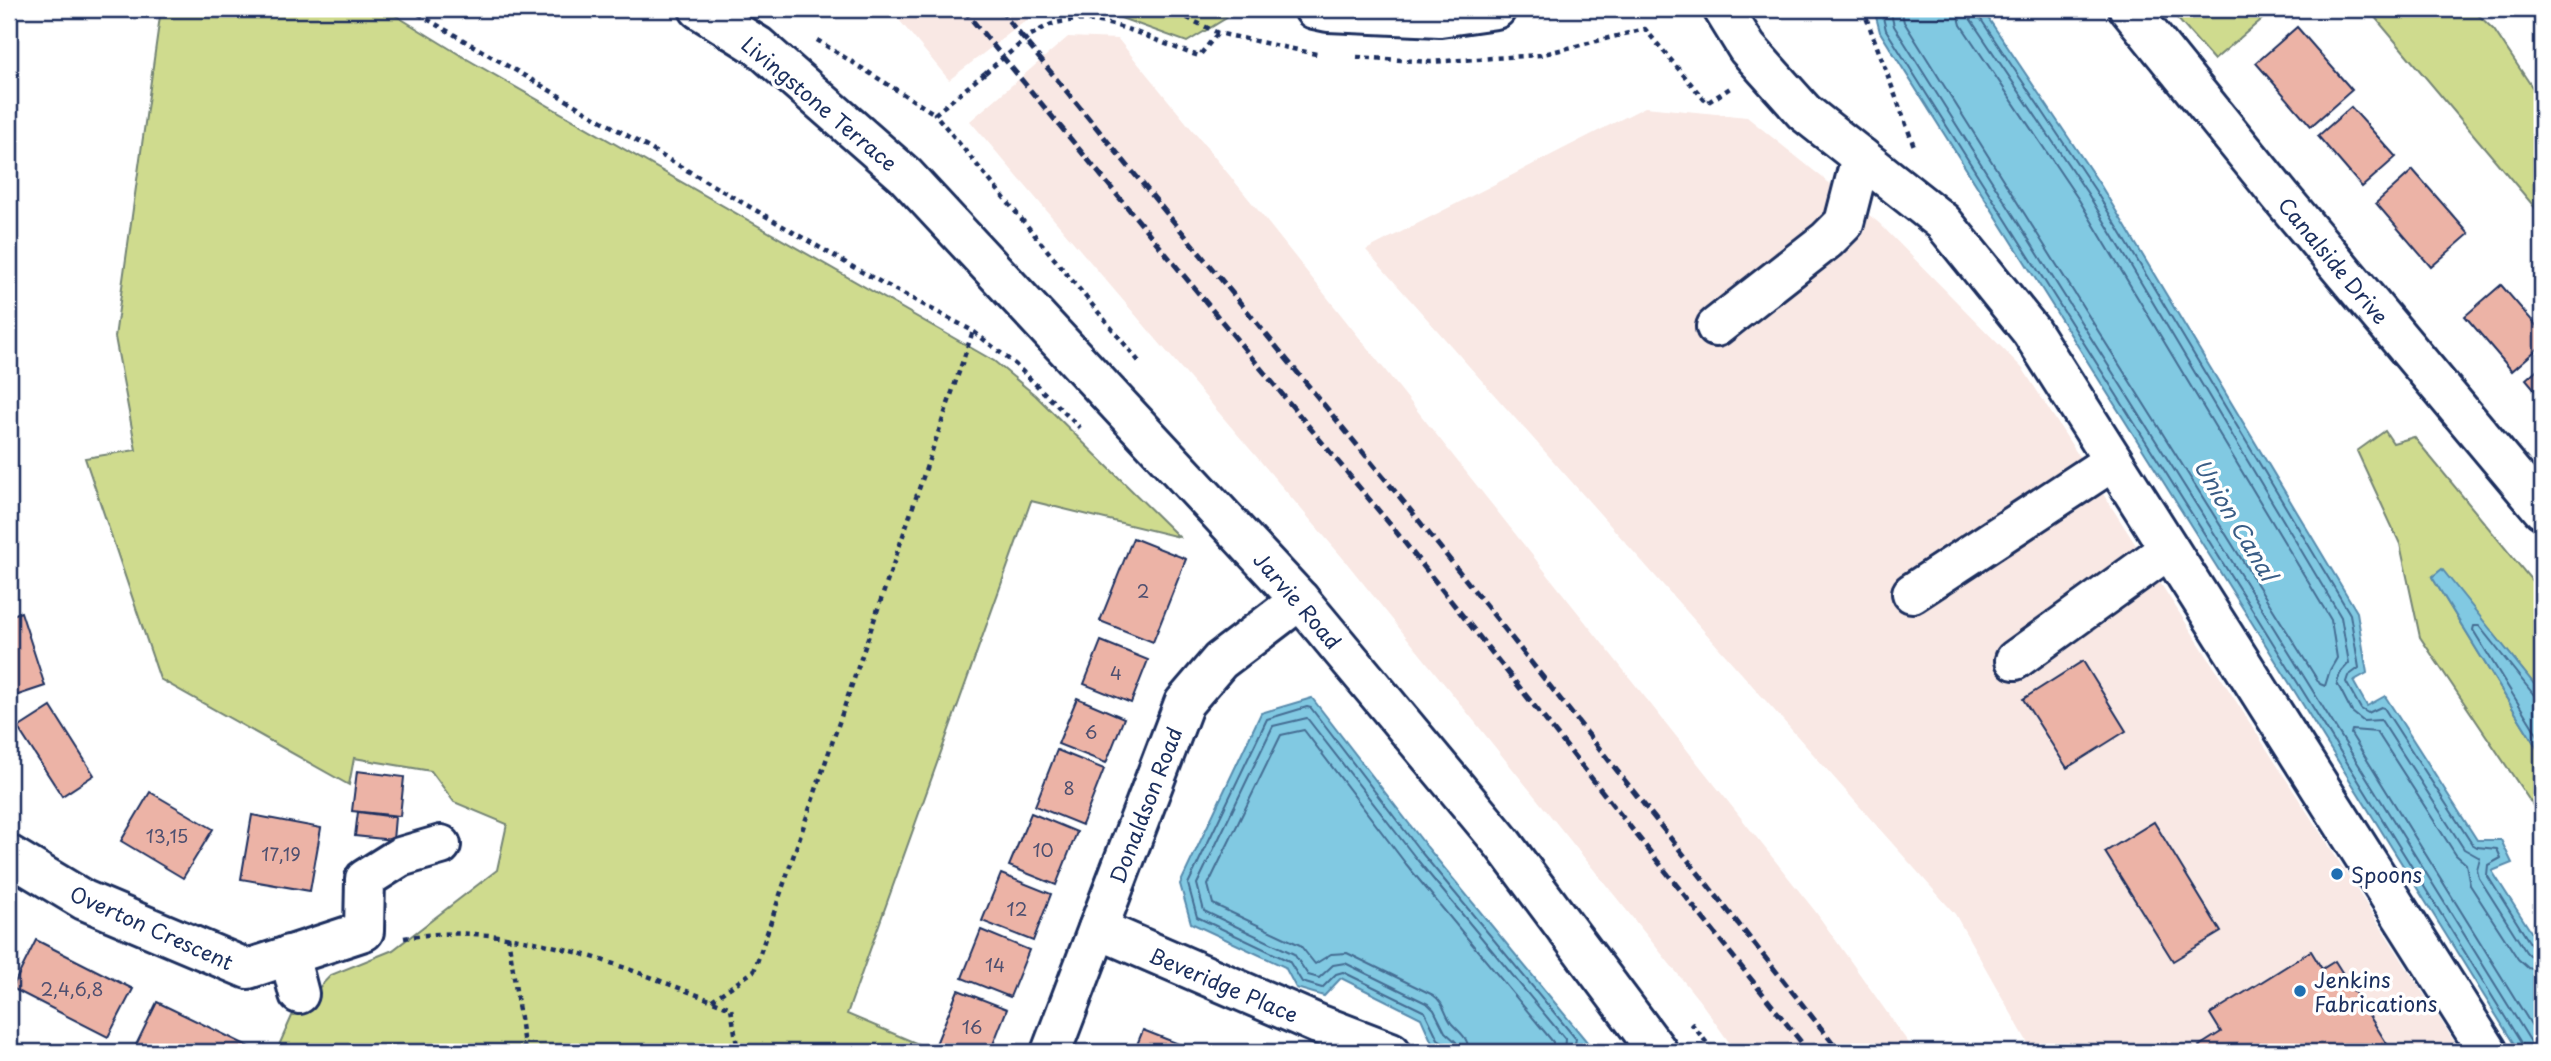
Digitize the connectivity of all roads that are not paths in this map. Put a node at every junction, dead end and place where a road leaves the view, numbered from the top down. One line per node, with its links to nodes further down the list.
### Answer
1 (699, 9): 7 (street, Livingstone Terrace)
2 (1314, 9): 3 (street)
3 (1496, 9)
4 (1723, 9): 6 (street)
5 (2129, 9): 10 (street, Canalside Drive)
6 (1861, 158): 8 (street); 9 (street)
7 (905, 175): 13 (street, Jarvie Road)
8 (1716, 327)
9 (2113, 461): 11 (street); 12 (street)
10 (2542, 509)
11 (2169, 549): 14 (street); 23 (street)
12 (1912, 593)
13 (1300, 600): 17 (street, Donaldson Road); 22 (street, Jarvie Road)
14 (2015, 660)
15 (441, 845): 18 (street, Overton Crescent)
16 (12, 866): 18 (street, Overton Crescent)
17 (1098, 929): 20 (street, Donaldson Road); 21 (street, Beveridge Place)
18 (289, 955): 19 (street)
19 (299, 994)
20 (1051, 1052)
21 (1391, 1052)
22 (1658, 1052)
23 (2488, 1052)

